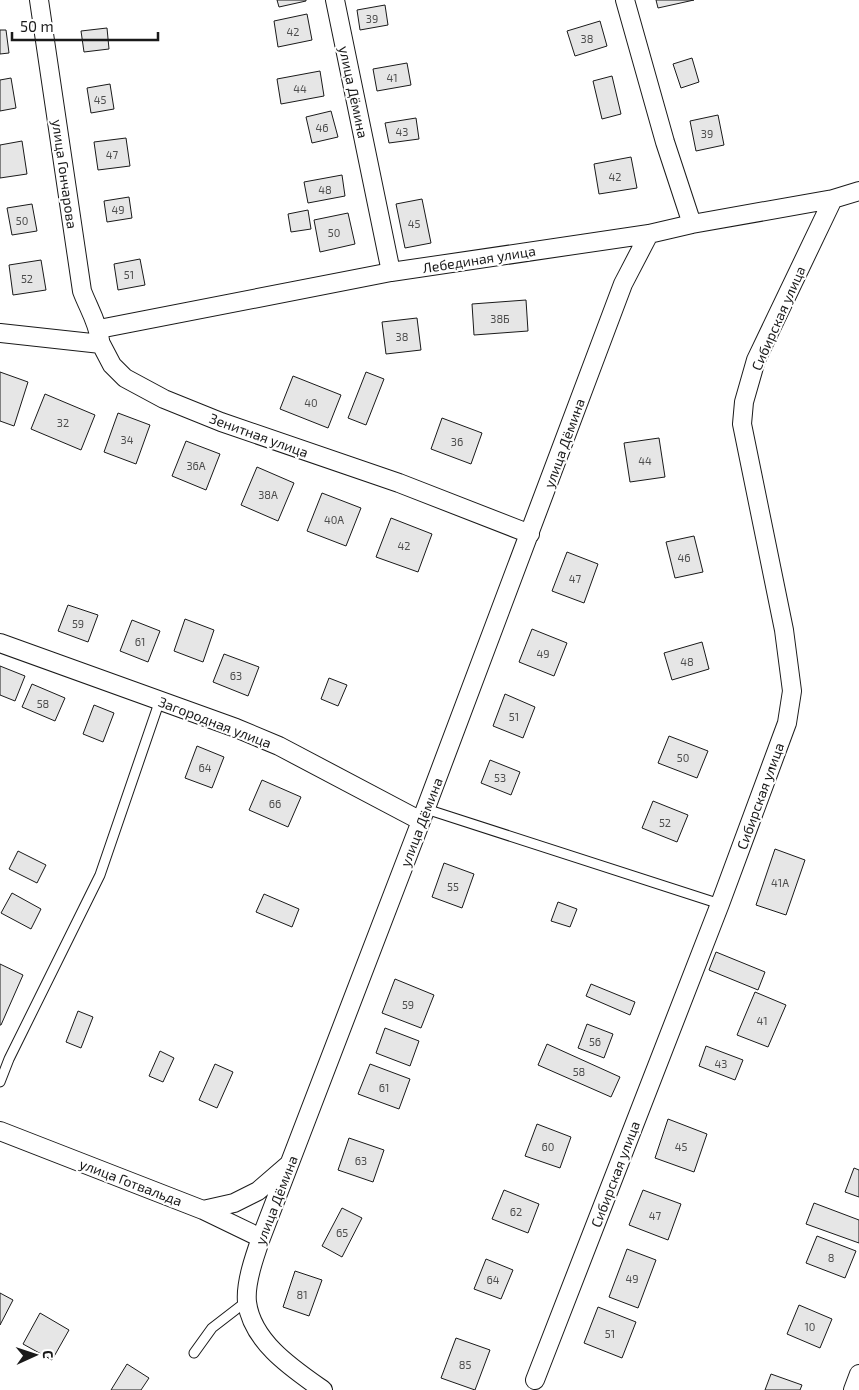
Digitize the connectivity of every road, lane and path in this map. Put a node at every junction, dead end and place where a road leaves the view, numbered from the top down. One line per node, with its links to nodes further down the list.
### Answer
1 (39, 0): 10 (street, улица Гончарова)
2 (335, 0): 8 (street, улица Дёмина)
3 (625, 0): 6 (street)
4 (859, 191): 5 (street, Лебединая улица)
5 (833, 199): 6 (street, Лебединая улица); 15 (street, Сибирская улица)
6 (692, 224): 7 (street, Лебединая улица)
7 (649, 234): 8 (street, Лебединая улица); 11 (street, улица Дёмина)
8 (391, 272): 10 (street, Лебединая улица)
9 (0, 333): 10 (street)
10 (100, 336): 11 (street, Зенитная улица)
11 (530, 534): 14 (street, улица Дёмина)
12 (0, 643): 13 (street, Загородная улица)
13 (160, 700): 14 (street, Загородная улица); 16 (lane)
14 (424, 815): 15 (lane); 18 (street, улица Дёмина)
15 (720, 904): 24 (street, Сибирская улица)
16 (0, 1082)
17 (0, 1131): 19 (street, улица Готвальда)
18 (290, 1164): 19 (street); 20 (street, улица Дёмина)
19 (203, 1210): 20 (street, улица Готвальда)
20 (261, 1238): 21 (street, улица Дёмина)
21 (247, 1301): 22 (lane); 25 (street, улица Дёмина)
22 (194, 1353)
23 (859, 1374): 26 (street)
24 (536, 1380)
25 (323, 1390)
26 (853, 1390)

